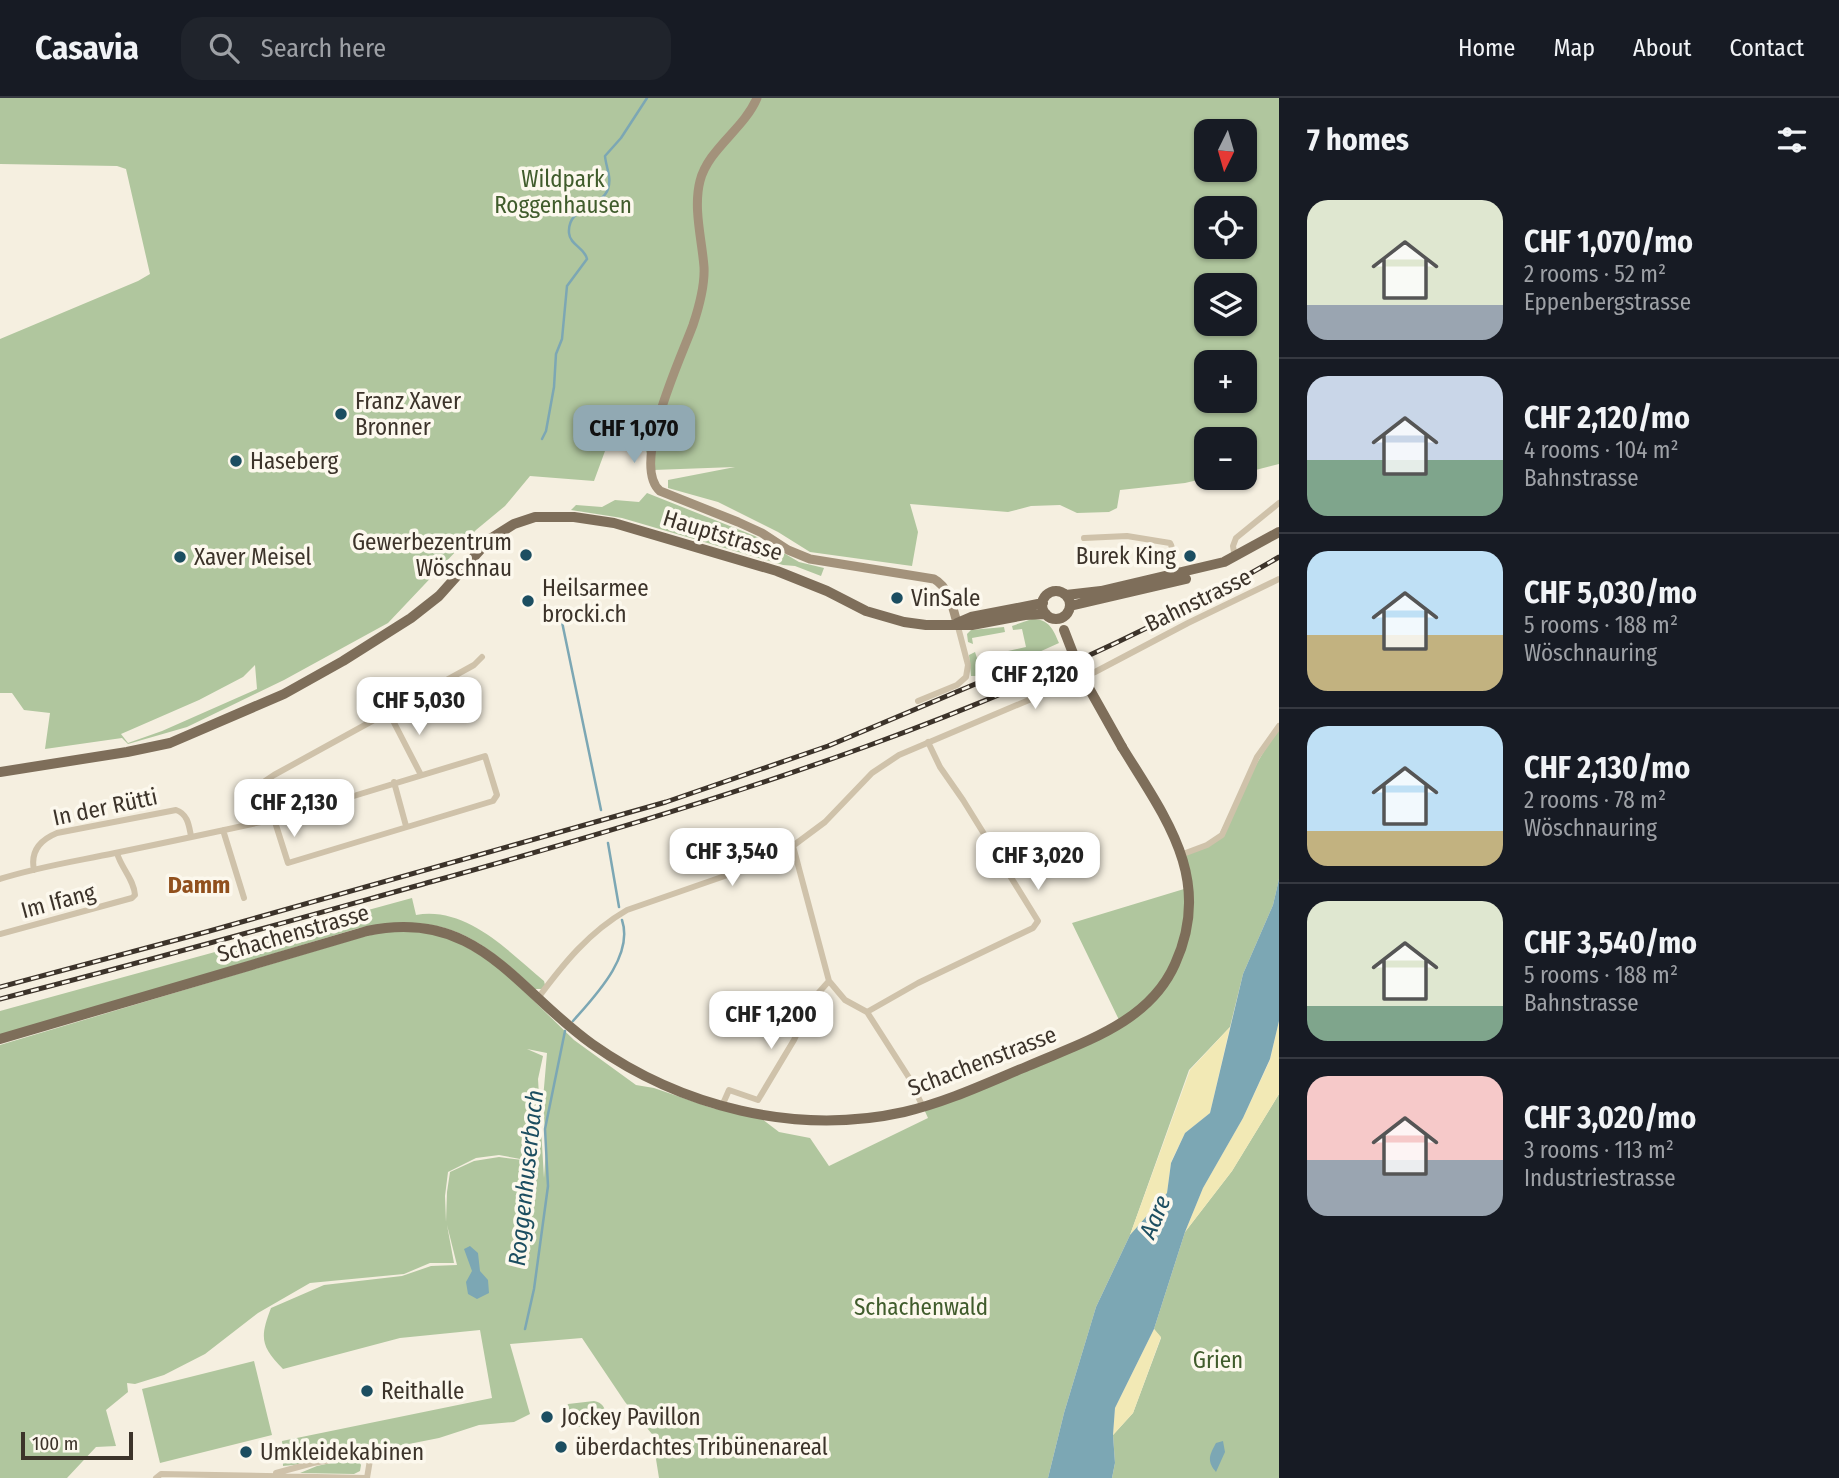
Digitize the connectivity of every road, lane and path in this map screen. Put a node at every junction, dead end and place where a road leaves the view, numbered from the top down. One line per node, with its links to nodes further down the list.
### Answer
1 (757, 98): 13 (street)
2 (1279, 503): 5 (street)
3 (1279, 532): 5 (main road)
4 (1084, 538): 6 (street)
5 (1230, 560): 6 (main road); 10 (main road)
6 (1175, 575): 8 (main road)
7 (1279, 579): 18 (street, Bahnstrasse)
8 (1066, 595): 9 (main road); 10 (main road)
9 (1043, 603): 11 (main road); 13 (main road, Hauptstrasse)
10 (1070, 606): 12 (main road)
11 (1046, 614): 12 (main road); 13 (main road, Hauptstrasse)
12 (1060, 618): 28 (main road, Schachenstrasse, bridge)
13 (957, 623): 15 (street); 19 (main road, Hauptstrasse)
14 (482, 657): 16 (street)
15 (919, 701)
16 (388, 711): 20 (street); 22 (street)
17 (1279, 726): 28 (street)
18 (928, 742): 26 (street, Bahnstrasse); 35 (street)
19 (0, 772)
20 (421, 775): 21 (street); 23 (street)
21 (394, 782): 22 (street); 23 (street)
22 (274, 819): 23 (street); 24 (street)
23 (406, 826)
24 (223, 830): 25 (street); 31 (street)
25 (191, 836): 27 (street); 29 (street, In der Rütti)
26 (793, 846): 33 (street); 34 (street, Bahnstrasse)
27 (117, 853): 29 (street); 32 (street, Im Ifang)
28 (1182, 855): 38 (main road, Schachenstrasse)
29 (34, 870): 30 (street)
30 (0, 879)
31 (244, 898)
32 (0, 934)
33 (829, 981): 35 (street); 37 (street)
34 (538, 998): 36 (main road, Schachenstrasse); 37 (main road, Schachenstrasse)
35 (867, 1012): 38 (street)
36 (0, 1040)
37 (722, 1106): 38 (main road, Schachenstrasse)
38 (923, 1107)
39 (271, 1475): 40 (street); 41 (street); 41 (street)
40 (156, 1478)
41 (366, 1478)

